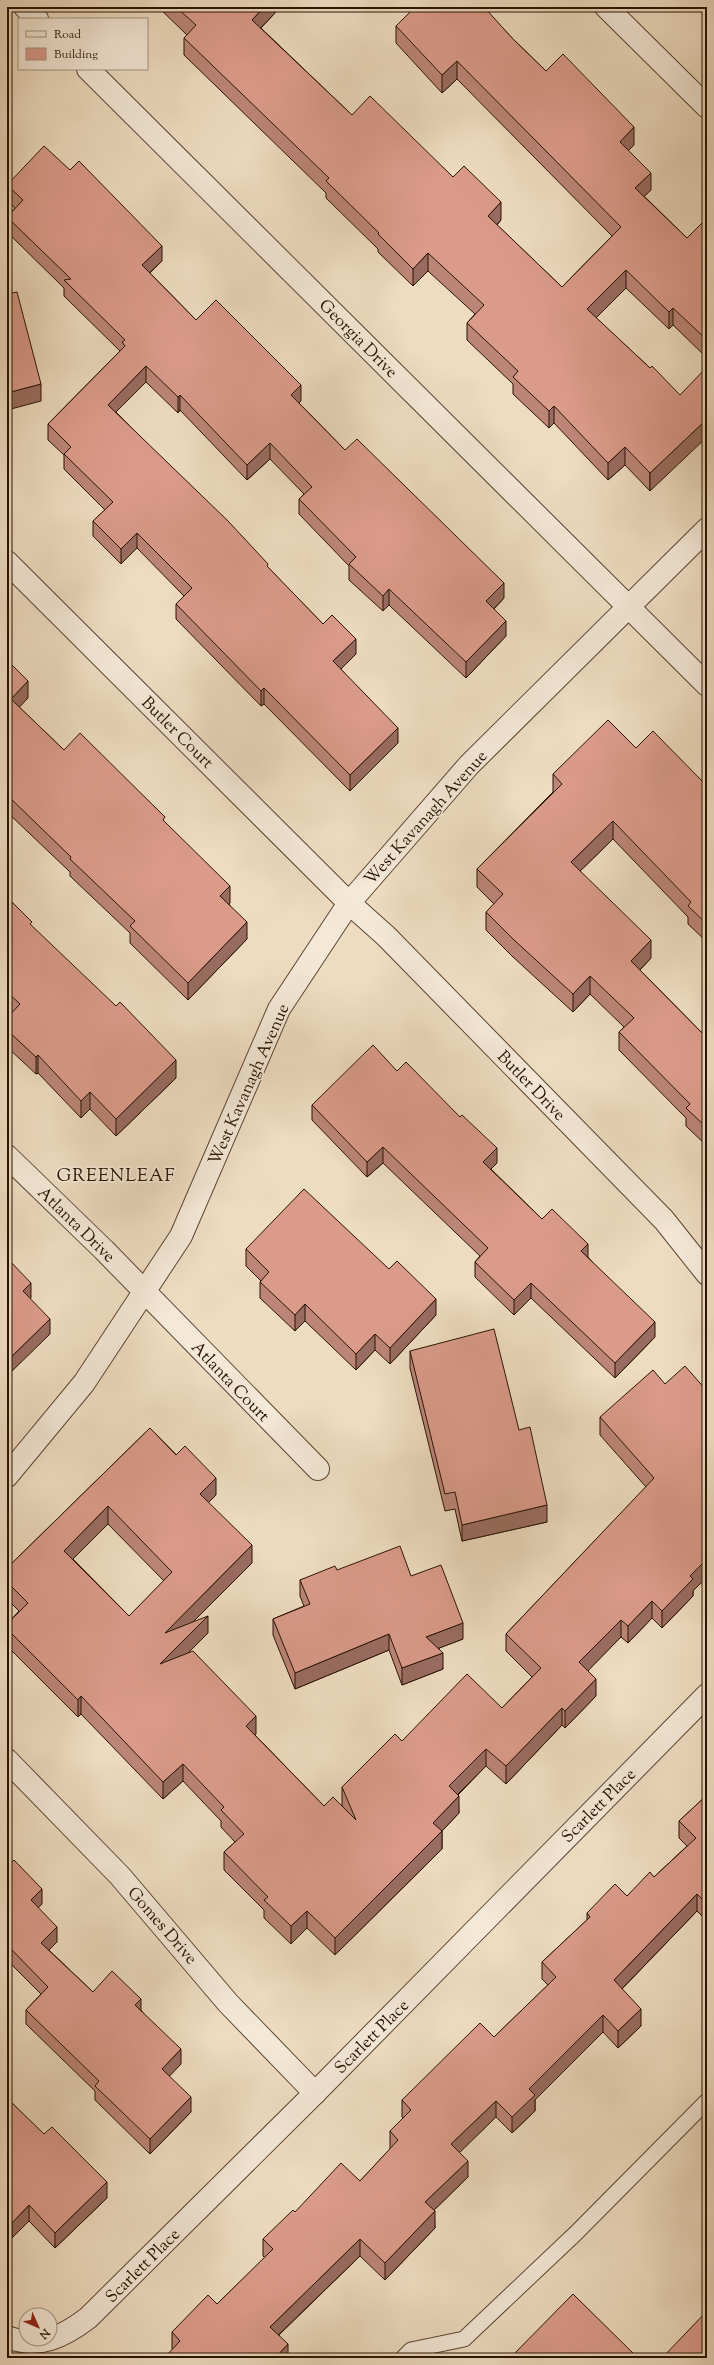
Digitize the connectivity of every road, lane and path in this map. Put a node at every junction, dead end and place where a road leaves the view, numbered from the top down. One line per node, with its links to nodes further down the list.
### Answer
1 (25, 7): 3 (street)
2 (606, 7): 5 (street)
3 (36, 18)
4 (89, 70): 8 (street, Georgia Drive)
5 (707, 107)
6 (707, 529): 8 (street, West Kavanagh Avenue)
7 (7, 562): 10 (street, Butler Court)
8 (629, 606): 9 (street, Georgia Drive); 10 (street, West Kavanagh Avenue)
9 (707, 685)
10 (349, 903): 12 (street, Butler Drive); 13 (street, West Kavanagh Avenue)
11 (7, 1156): 13 (street, Atlanta Drive)
12 (707, 1274)
13 (145, 1292): 14 (street, Atlanta Court); 15 (street, West Kavanagh Avenue)
14 (318, 1469)
15 (7, 1476)
16 (707, 1695): 18 (street, Scarlett Place)
17 (7, 1760): 18 (street, Gomes Drive)
18 (315, 2093): 20 (street, Scarlett Place)
19 (707, 2101): 21 (lane)
20 (11, 2339)
21 (403, 2358)

